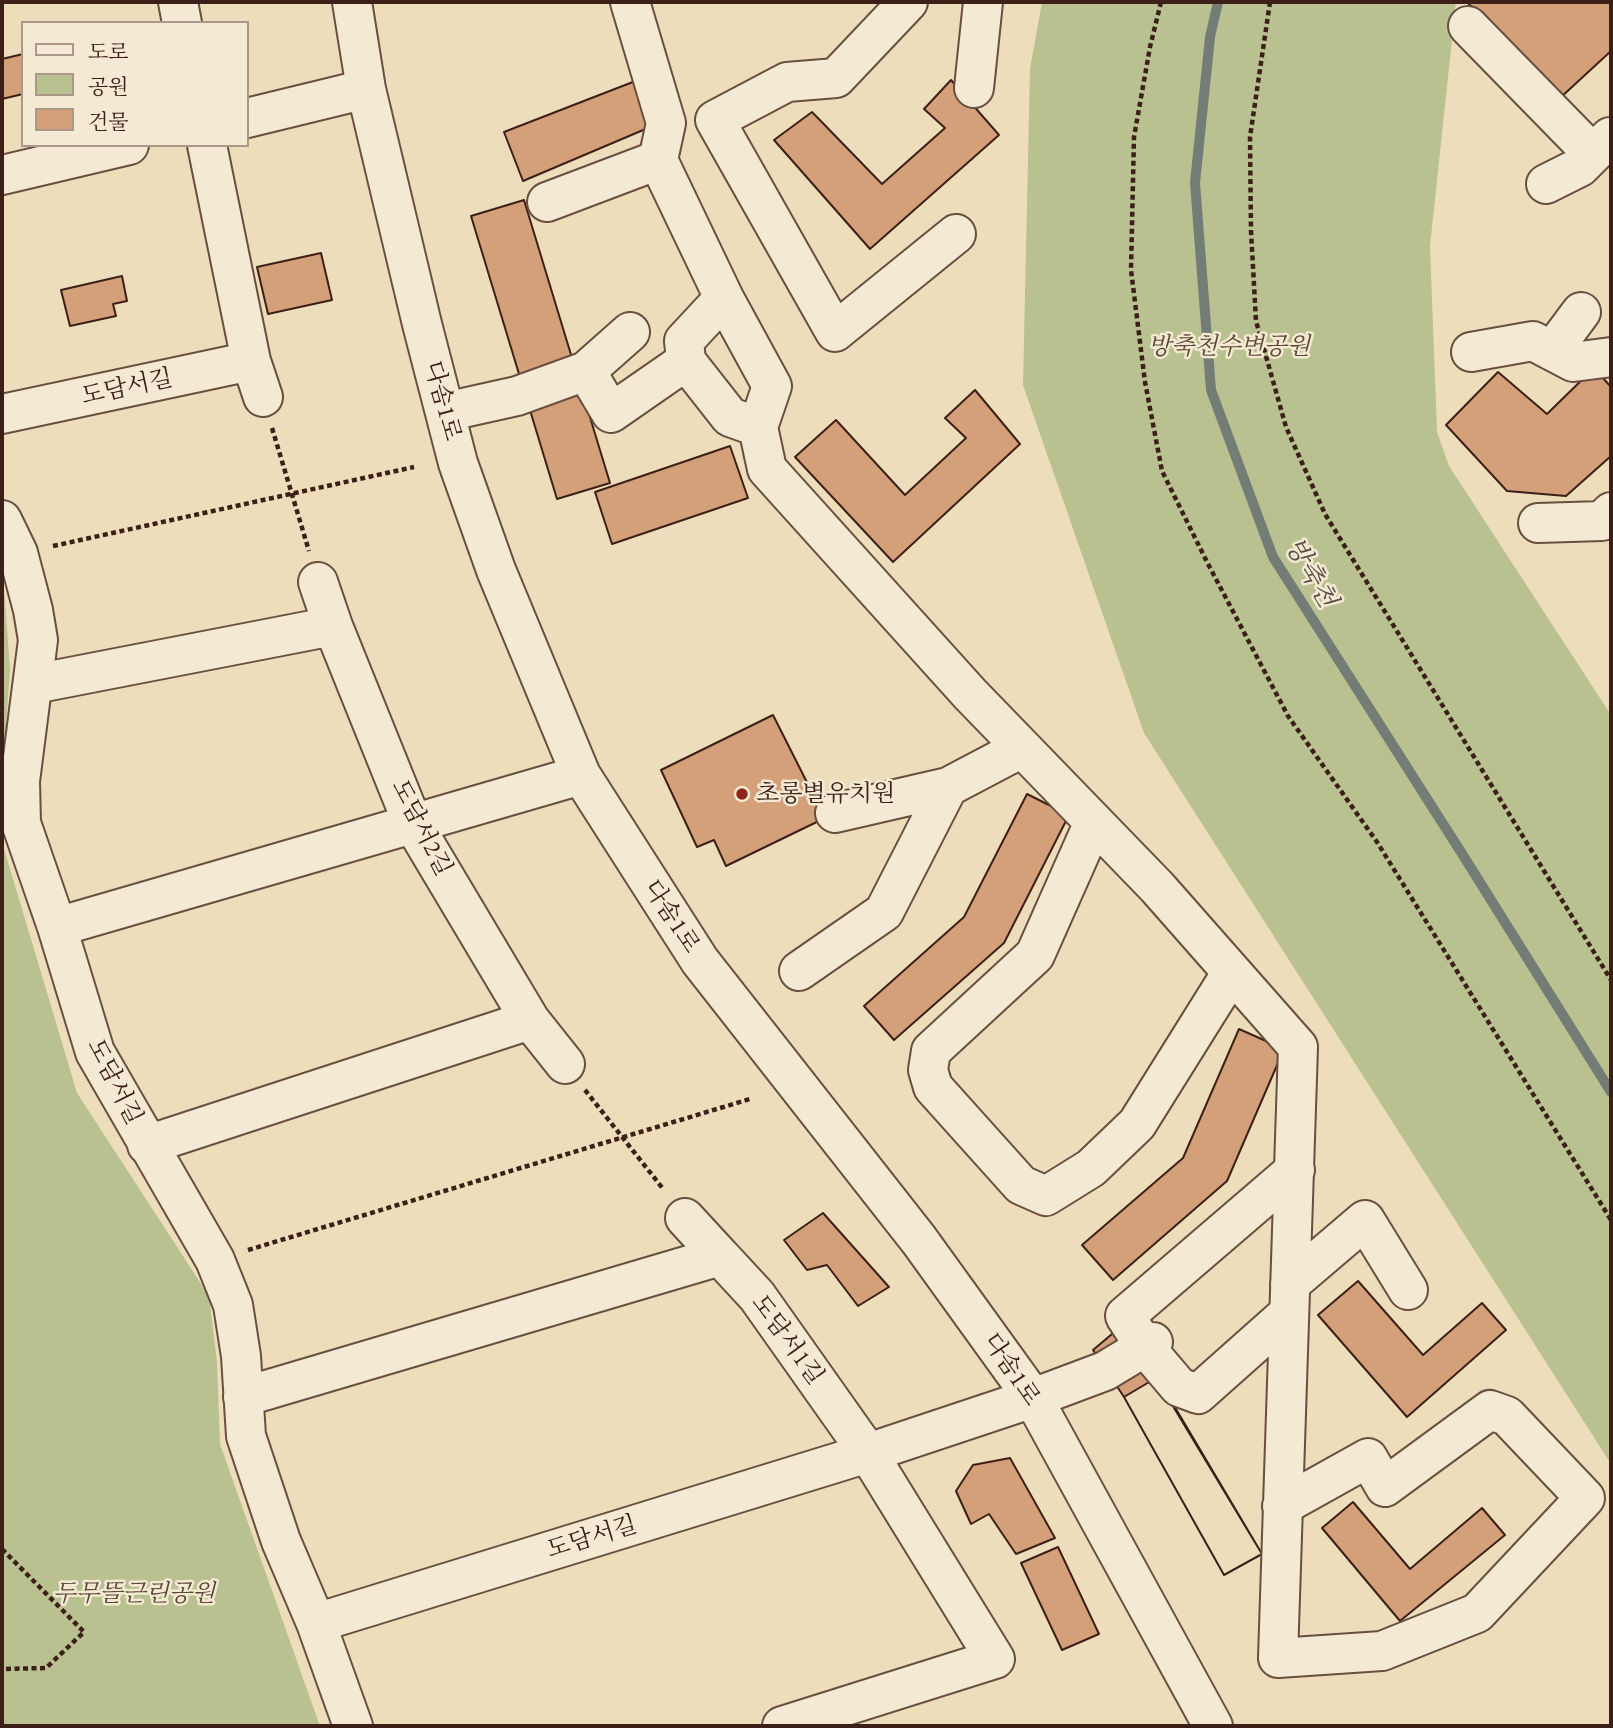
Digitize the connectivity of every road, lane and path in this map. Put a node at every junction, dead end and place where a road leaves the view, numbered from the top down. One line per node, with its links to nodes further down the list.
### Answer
1 (178, 2): 8 (street)
2 (352, 2): 11 (street, 다솜1로)
3 (630, 2): 16 (street)
4 (908, 2): 20 (street)
5 (983, 2): 10 (street)
6 (1160, 2): 59 (path)
7 (1270, 2): 51 (path)
8 (182, 21)
9 (1468, 26): 13 (street)
10 (974, 88)
11 (366, 89): 12 (street); 31 (street, 다솜1로)
12 (248, 118)
13 (1602, 145): 18 (street)
14 (121, 147): 17 (street)
15 (206, 147): 27 (street)
16 (658, 160): 19 (street); 21 (street)
17 (2, 175)
18 (1546, 184)
19 (547, 202)
20 (957, 234)
21 (724, 298): 28 (street); 33 (street)
22 (1581, 312): 24 (street)
23 (630, 332): 29 (street)
24 (1552, 351): 25 (street); 26 (street)
25 (1471, 352)
26 (1611, 357)
27 (251, 361): 30 (street); 32 (street, 도담서길)
28 (686, 361): 29 (street); 33 (street)
29 (586, 371): 31 (street)
30 (263, 397): 35 (path)
31 (445, 412): 43 (street, 다솜1로)
32 (2, 414)
33 (758, 427): 42 (street)
34 (414, 467): 35 (path)
35 (292, 494): 38 (path); 39 (path)
36 (1611, 512): 37 (street)
37 (1538, 523)
38 (10, 537): 41 (street, 도담서길)
39 (318, 582): 40 (street, 도담서2길)
40 (333, 626): 41 (street); 46 (street, 도담서2길)
41 (34, 684): 48 (street, 도담서길)
42 (1022, 748): 44 (street); 47 (street)
43 (581, 775): 46 (street); 66 (street, 다솜1로)
44 (948, 788): 45 (street); 49 (street)
45 (835, 813)
46 (412, 822): 48 (street); 52 (street, 도담서2길)
47 (1094, 822): 50 (street); 50 (street)
48 (57, 927): 56 (street, 도담서길)
49 (799, 971)
50 (1232, 972): 57 (street)
51 (1611, 980)
52 (530, 1020): 53 (street, 도담서2길); 56 (street)
53 (565, 1064): 55 (path)
54 (750, 1099): 55 (path)
55 (622, 1138): 58 (path); 61 (path)
56 (147, 1145): 61 (street, 도담서길)
57 (1295, 1170): 63 (street); 64 (street)
58 (685, 1218): 60 (street, 도담서1길)
59 (1611, 1220)
60 (720, 1256): 65 (street); 67 (street, 도담서1길)
61 (215, 1260): 65 (street, 도담서길)
62 (1408, 1290): 63 (street)
63 (1289, 1299): 64 (street); 68 (street)
64 (1149, 1344): 66 (street, 도담서길)
65 (243, 1397): 70 (street, 도담서길)
66 (1033, 1398): 67 (street, 도담서길); 74 (street, 다솜1로)
67 (868, 1453): 70 (street, 도담서길); 73 (street, 도담서1길)
68 (1282, 1506): 68 (street)
69 (2, 1549): 71 (path)
70 (316, 1623): 72 (street, 도담서길)
71 (2, 1669)
72 (353, 1726)
73 (782, 1726)
74 (1213, 1726)

